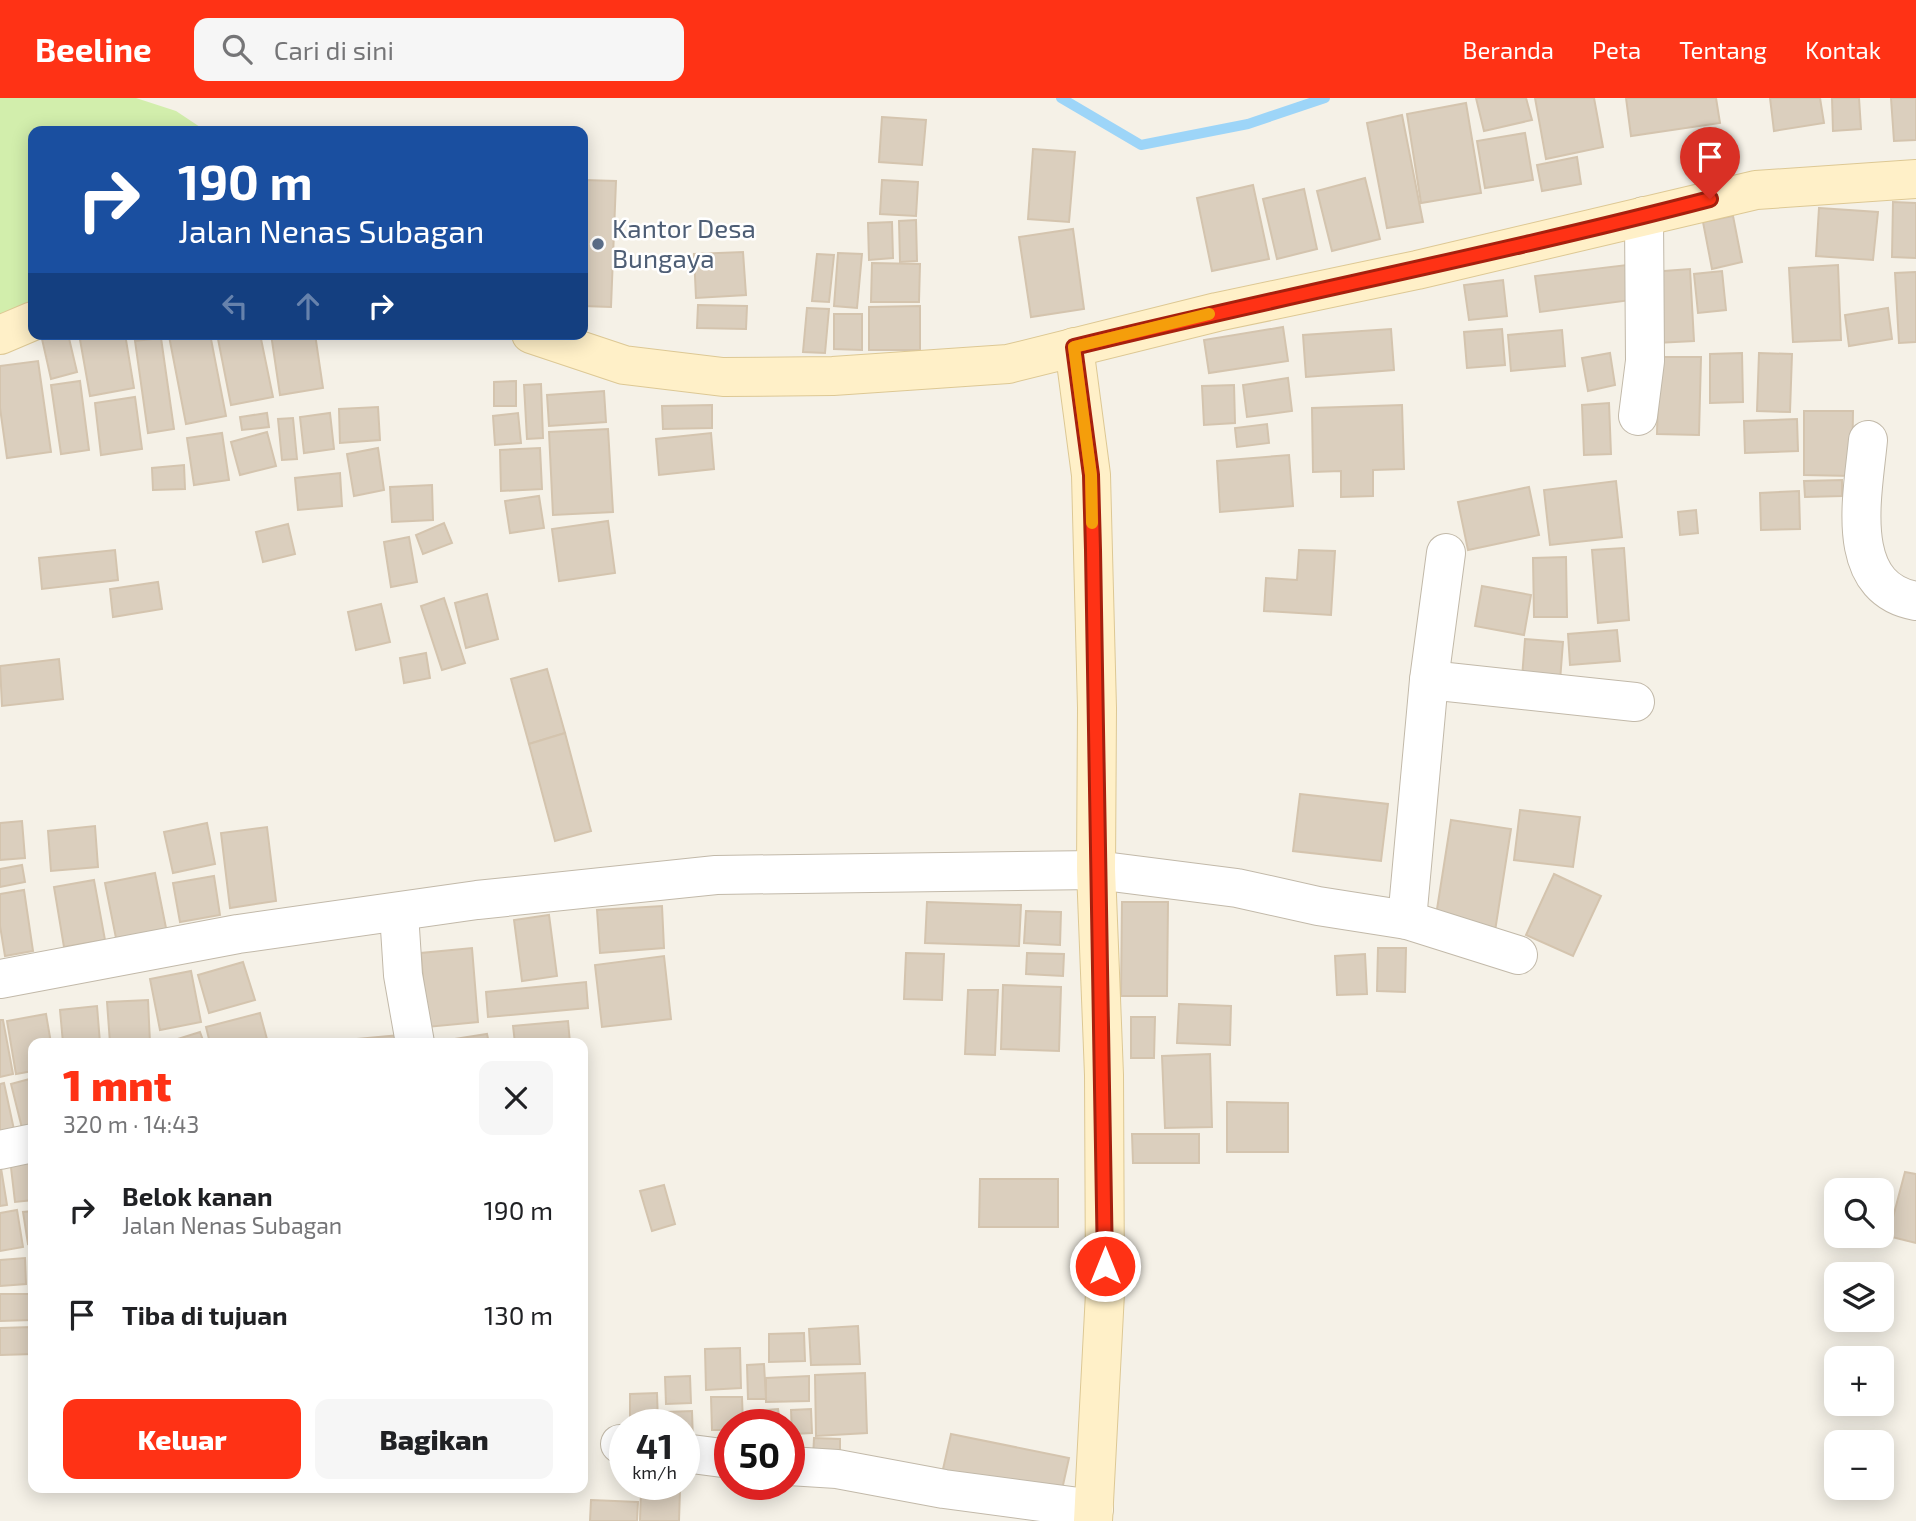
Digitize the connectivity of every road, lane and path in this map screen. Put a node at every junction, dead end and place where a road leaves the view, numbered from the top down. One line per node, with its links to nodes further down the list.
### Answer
1 (1916, 179): 2 (main road)
2 (1644, 216): 6 (main road); 7 (street)
3 (28, 323): 4 (main road)
4 (0, 335)
5 (549, 340): 6 (main road)
6 (1074, 347): 13 (main road)
7 (1638, 416)
8 (1868, 440): 10 (street)
9 (1446, 553): 11 (street)
10 (1916, 601)
11 (1429, 680): 12 (street); 15 (street)
12 (1635, 702)
13 (1096, 870): 14 (street); 15 (street); 22 (main road)
14 (399, 914): 17 (street); 18 (street)
15 (1407, 920): 16 (street)
16 (1518, 955)
17 (0, 979)
18 (414, 1038)
19 (28, 1144): 20 (street)
20 (0, 1150)
21 (805, 1467): 22 (street)
22 (1093, 1515)

